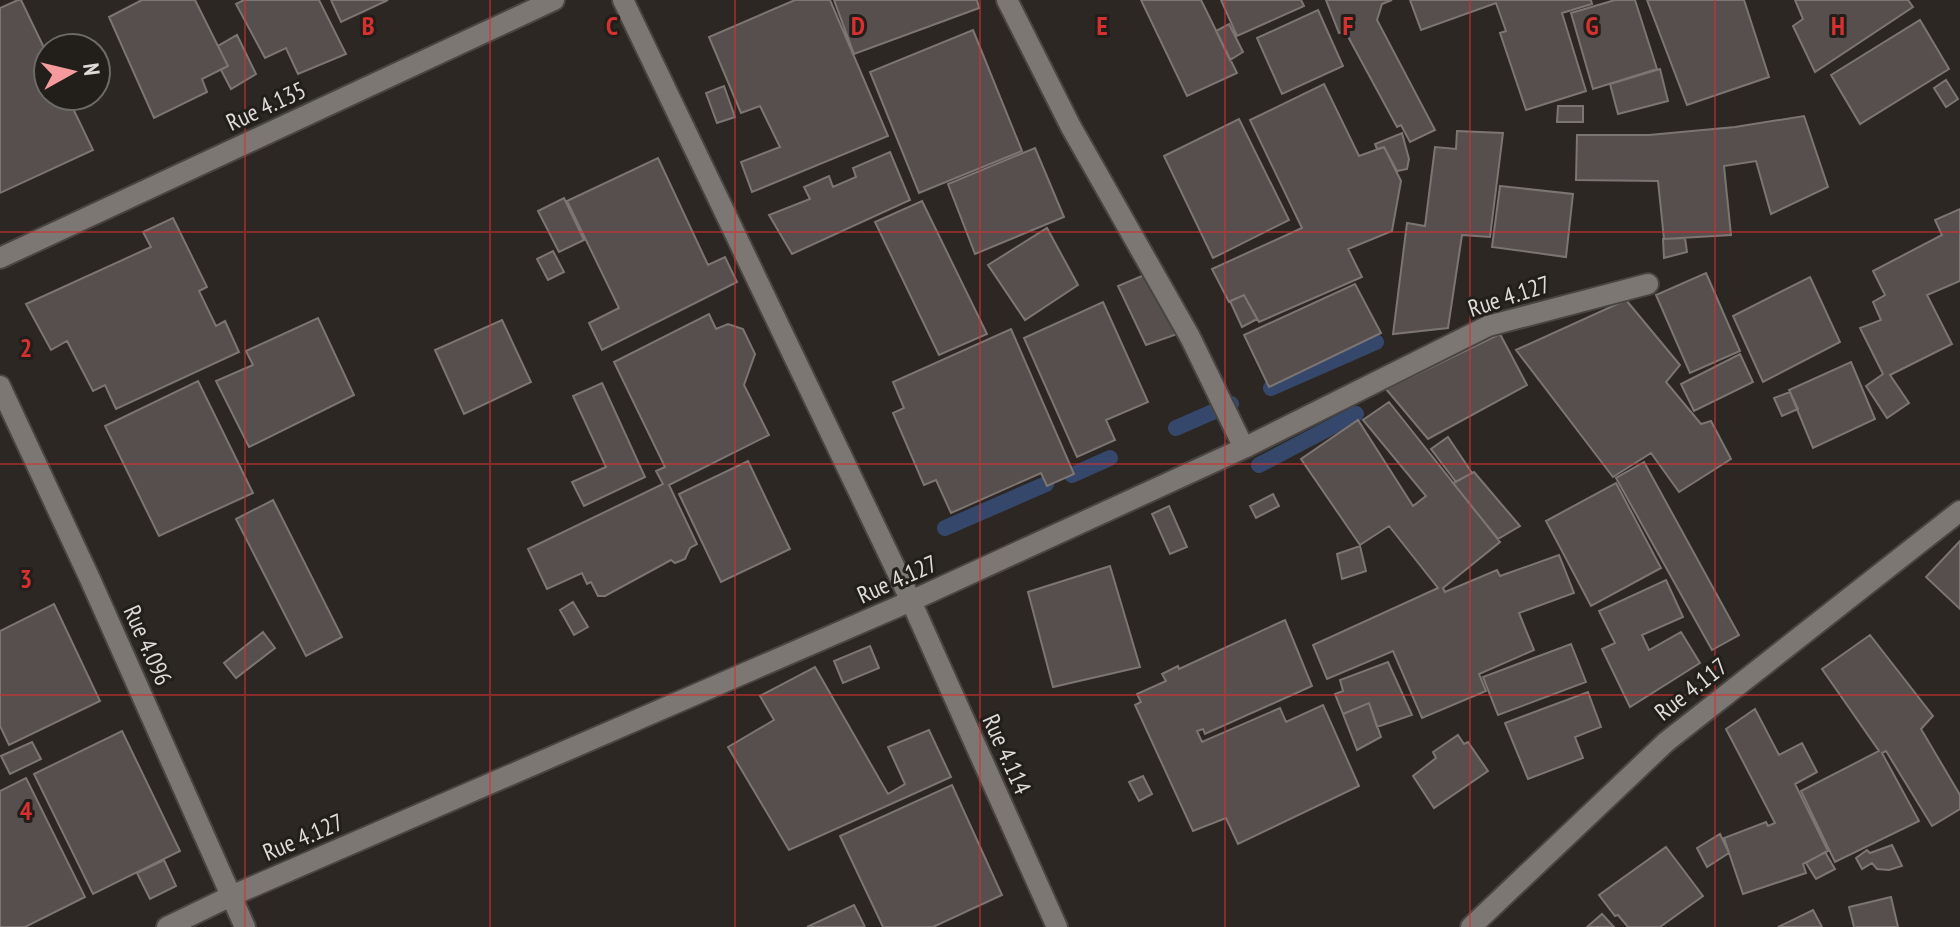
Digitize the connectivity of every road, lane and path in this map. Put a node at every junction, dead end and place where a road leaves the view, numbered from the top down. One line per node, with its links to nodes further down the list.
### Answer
1 (554, 0): 4 (street, Rue 4.135)
2 (623, 0): 9 (street, Rue 4.114)
3 (1007, 0): 7 (street)
4 (0, 258)
5 (1648, 284): 7 (street, Rue 4.127)
6 (0, 386): 10 (street, Rue 4.096)
7 (1244, 448): 9 (street, Rue 4.127)
8 (1960, 511): 14 (street, Rue 4.117)
9 (911, 601): 10 (street, Rue 4.127); 13 (street, Rue 4.114)
10 (231, 896): 11 (street, Rue 4.127); 12 (street, Rue 4.096)
11 (167, 927)
12 (245, 927)
13 (1057, 927)
14 (1471, 927)

